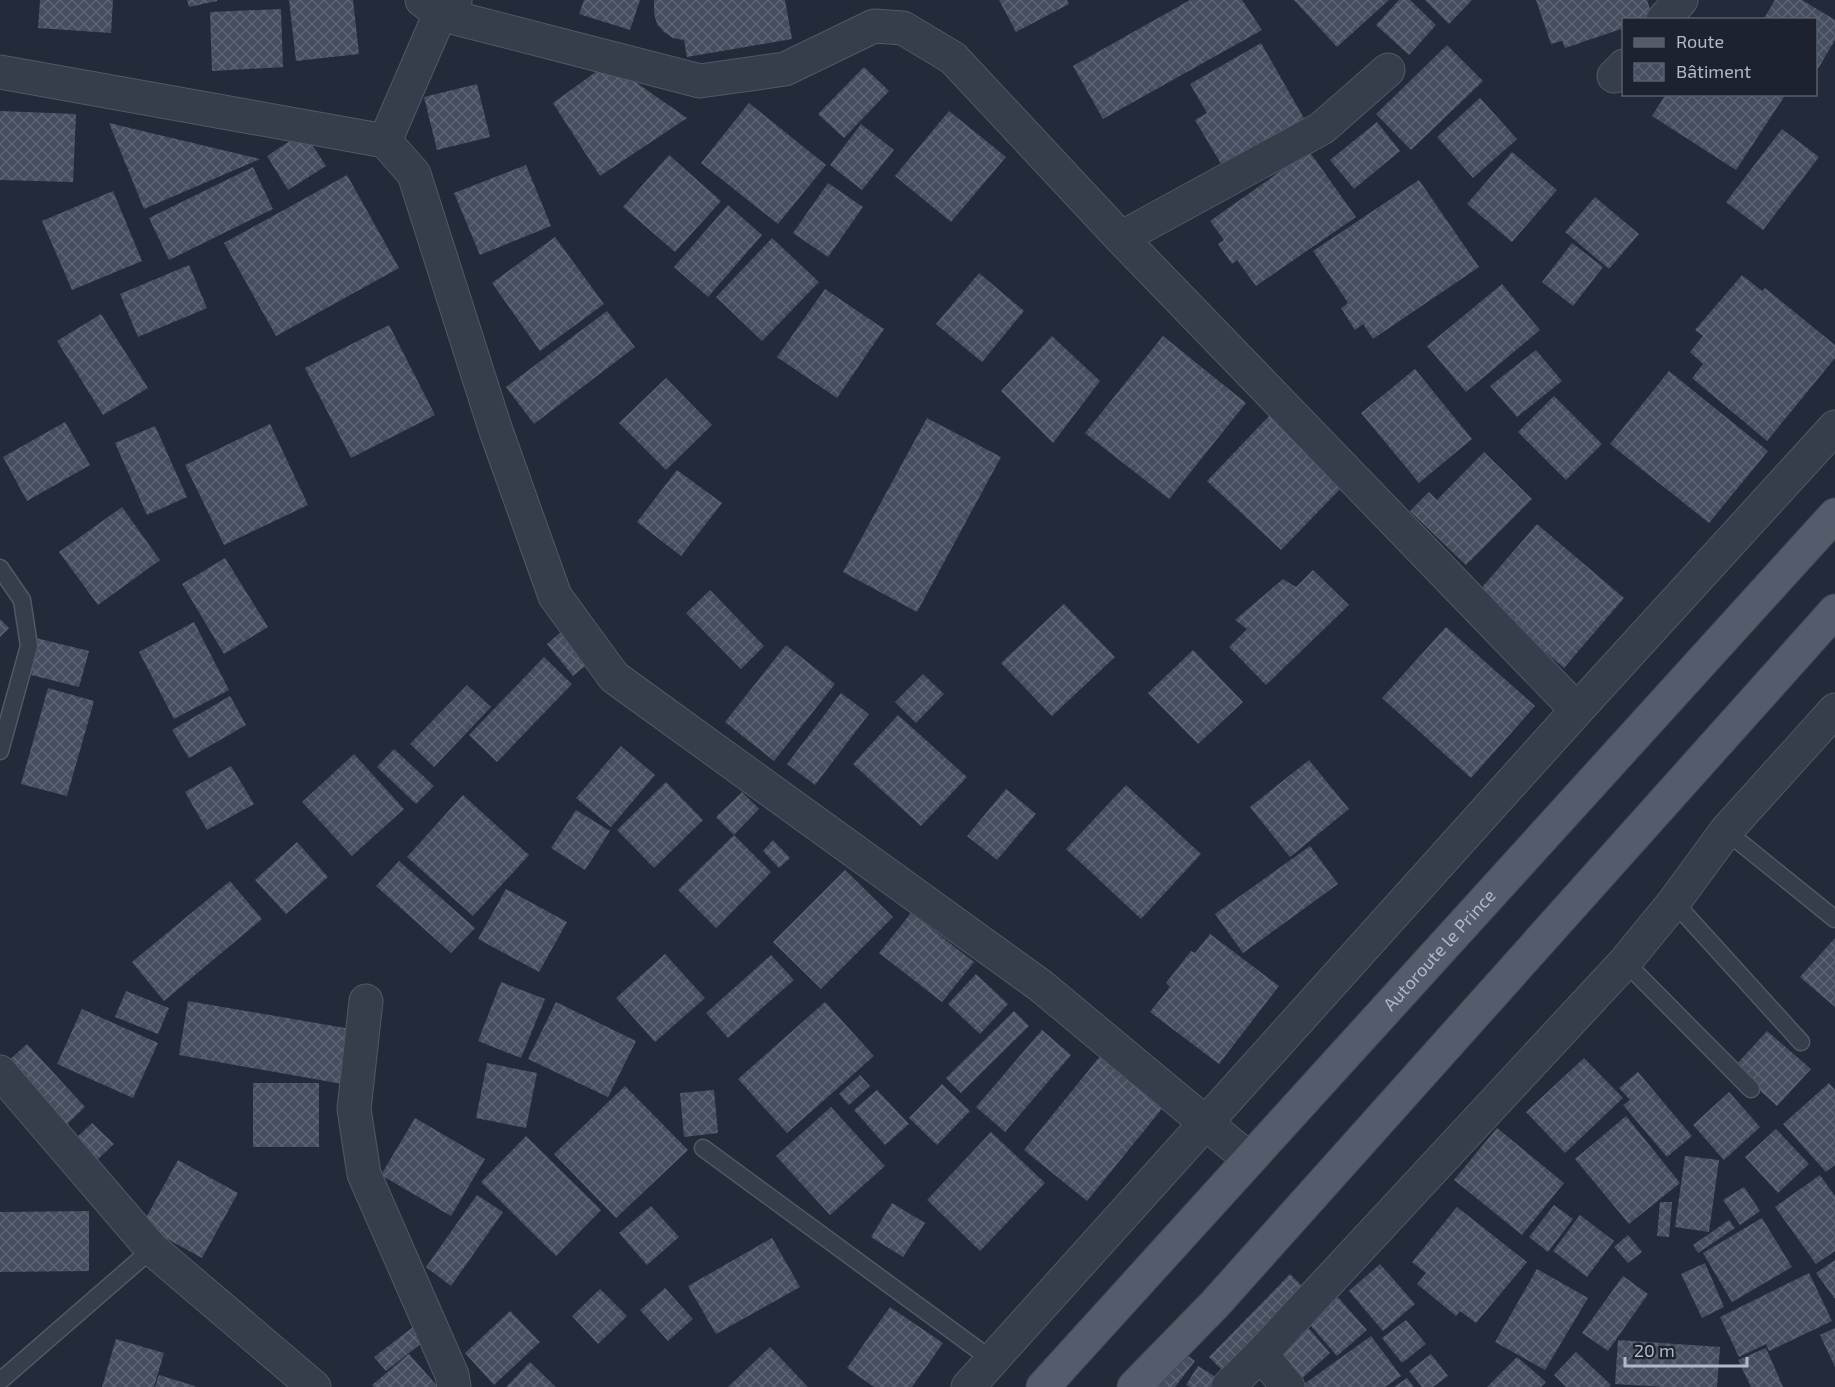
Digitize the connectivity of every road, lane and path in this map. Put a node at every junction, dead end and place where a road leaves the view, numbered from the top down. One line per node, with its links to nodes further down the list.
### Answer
1 (1681, 0): 3 (street)
2 (440, 5): 6 (street); 7 (street)
3 (1666, 18)
4 (1388, 70): 7 (street)
5 (0, 72): 6 (street)
6 (385, 141): 23 (street)
7 (1121, 238): 12 (street)
8 (1835, 427): 12 (street)
9 (1835, 515): 25 (main road, Autoroute le Prince)
10 (0, 568): 14 (lane)
11 (1835, 611): 34 (main road)
12 (1577, 710): 23 (street)
13 (1835, 710): 15 (street)
14 (0, 752)
15 (1726, 831): 16 (street); 17 (lane)
16 (1674, 902): 18 (street); 20 (lane)
17 (1835, 919)
18 (1625, 962): 22 (lane); 27 (street)
19 (366, 1001): 31 (street)
20 (1801, 1042)
21 (0, 1072): 26 (street)
22 (1751, 1089)
23 (1207, 1124): 25 (street); 28 (street)
24 (704, 1148): 28 (lane)
25 (1249, 1158): 33 (main road, Autoroute le Prince)
26 (152, 1249): 29 (lane); 30 (street)
27 (1261, 1354): 35 (street); 36 (street)
28 (992, 1360): 32 (street)
29 (0, 1381)
30 (314, 1387)
31 (454, 1387)
32 (968, 1387)
33 (1043, 1387)
34 (1134, 1387)
35 (1228, 1387)
36 (1288, 1387)

